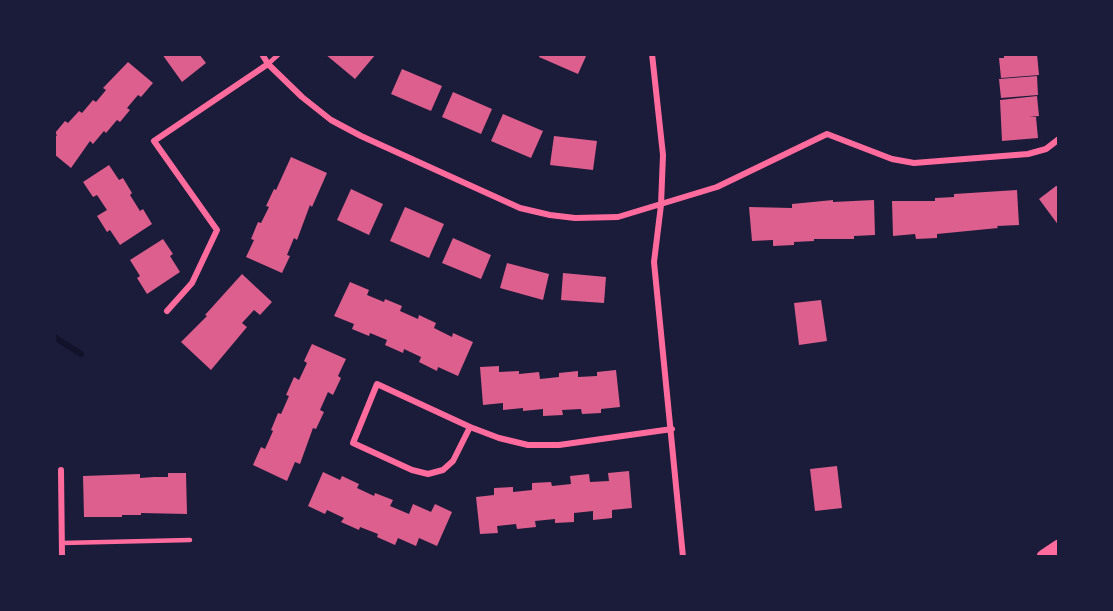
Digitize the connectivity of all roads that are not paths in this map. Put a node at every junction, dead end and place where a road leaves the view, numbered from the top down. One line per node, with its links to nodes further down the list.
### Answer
1 (262, 54): 4 (street)
2 (279, 54): 4 (lane)
3 (652, 54): 6 (street)
4 (268, 64): 6 (street); 7 (street)
5 (1059, 139): 6 (street)
6 (661, 205): 9 (street)
7 (167, 311)
8 (470, 427): 8 (street); 9 (street)
9 (672, 429): 15 (street)
10 (61, 470): 12 (street)
11 (190, 540): 12 (lane)
12 (62, 543): 14 (street)
13 (1059, 547): 16 (highway)
14 (62, 557)
15 (683, 557)
16 (1044, 557)

